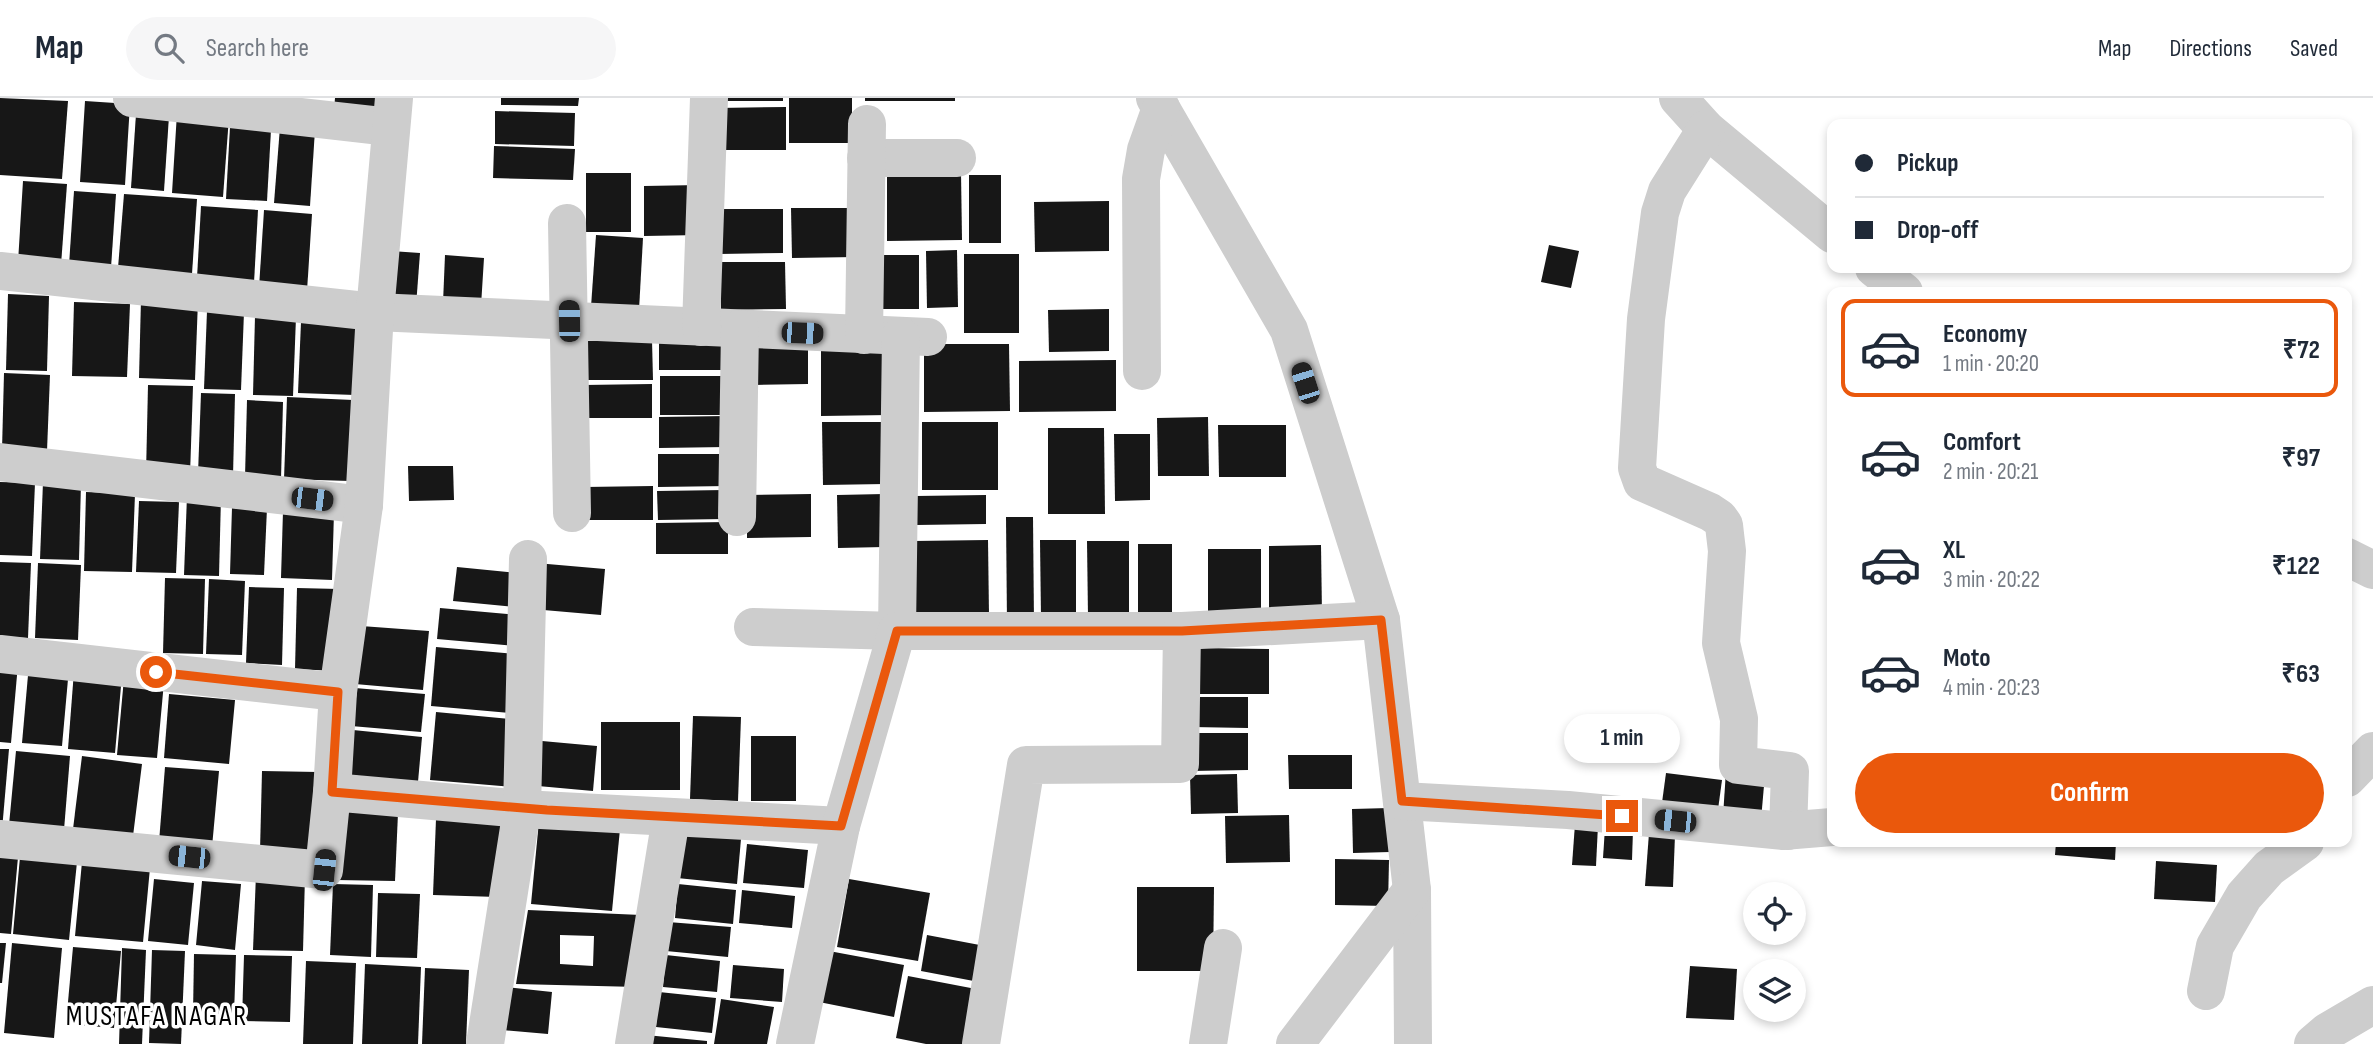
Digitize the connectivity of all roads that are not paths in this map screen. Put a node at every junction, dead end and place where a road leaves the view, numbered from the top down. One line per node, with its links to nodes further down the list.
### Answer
1 (709, 98): 15 (street)
2 (1678, 98): 6 (street)
3 (149, 99): 5 (street)
4 (1158, 103): 18 (street); 26 (street)
5 (392, 113): 13 (street)
6 (1706, 129): 9 (street); 40 (street)
7 (957, 158): 17 (street)
8 (567, 223): 14 (street)
9 (1827, 229)
10 (0, 271): 13 (street)
11 (1880, 273): 12 (street)
12 (1898, 287)
13 (375, 312): 14 (street); 20 (street)
14 (569, 321): 15 (street); 21 (street)
15 (701, 327): 16 (street)
16 (740, 329): 17 (street); 22 (street)
17 (898, 336): 28 (street)
18 (1142, 371)
19 (0, 462): 20 (street)
20 (364, 505): 31 (street)
21 (572, 513)
22 (737, 517)
23 (528, 559): 36 (street)
24 (2352, 560): 25 (street)
25 (2373, 570)
26 (1381, 620): 29 (street); 35 (street)
27 (752, 627): 28 (street)
28 (897, 631): 29 (street); 38 (street)
29 (1182, 631): 50 (street)
30 (0, 654): 31 (street)
31 (338, 692): 34 (street)
32 (2373, 751): 33 (street)
33 (2352, 773)
34 (332, 792): 36 (street); 41 (street)
35 (1402, 801): 40 (street); 43 (street)
36 (522, 808): 37 (street); 47 (street)
37 (671, 818): 38 (street); 48 (street)
38 (841, 826): 49 (street)
39 (1827, 827): 40 (street)
40 (1788, 831)
41 (0, 839)
42 (2298, 847): 45 (street)
43 (1412, 890): 52 (street); 53 (street)
44 (1223, 948): 51 (street)
45 (2206, 991)
46 (2373, 1005): 54 (street)
47 (485, 1044)
48 (634, 1044)
49 (795, 1044)
50 (981, 1044)
51 (1208, 1044)
52 (1295, 1044)
53 (1413, 1044)
54 (2313, 1044)

